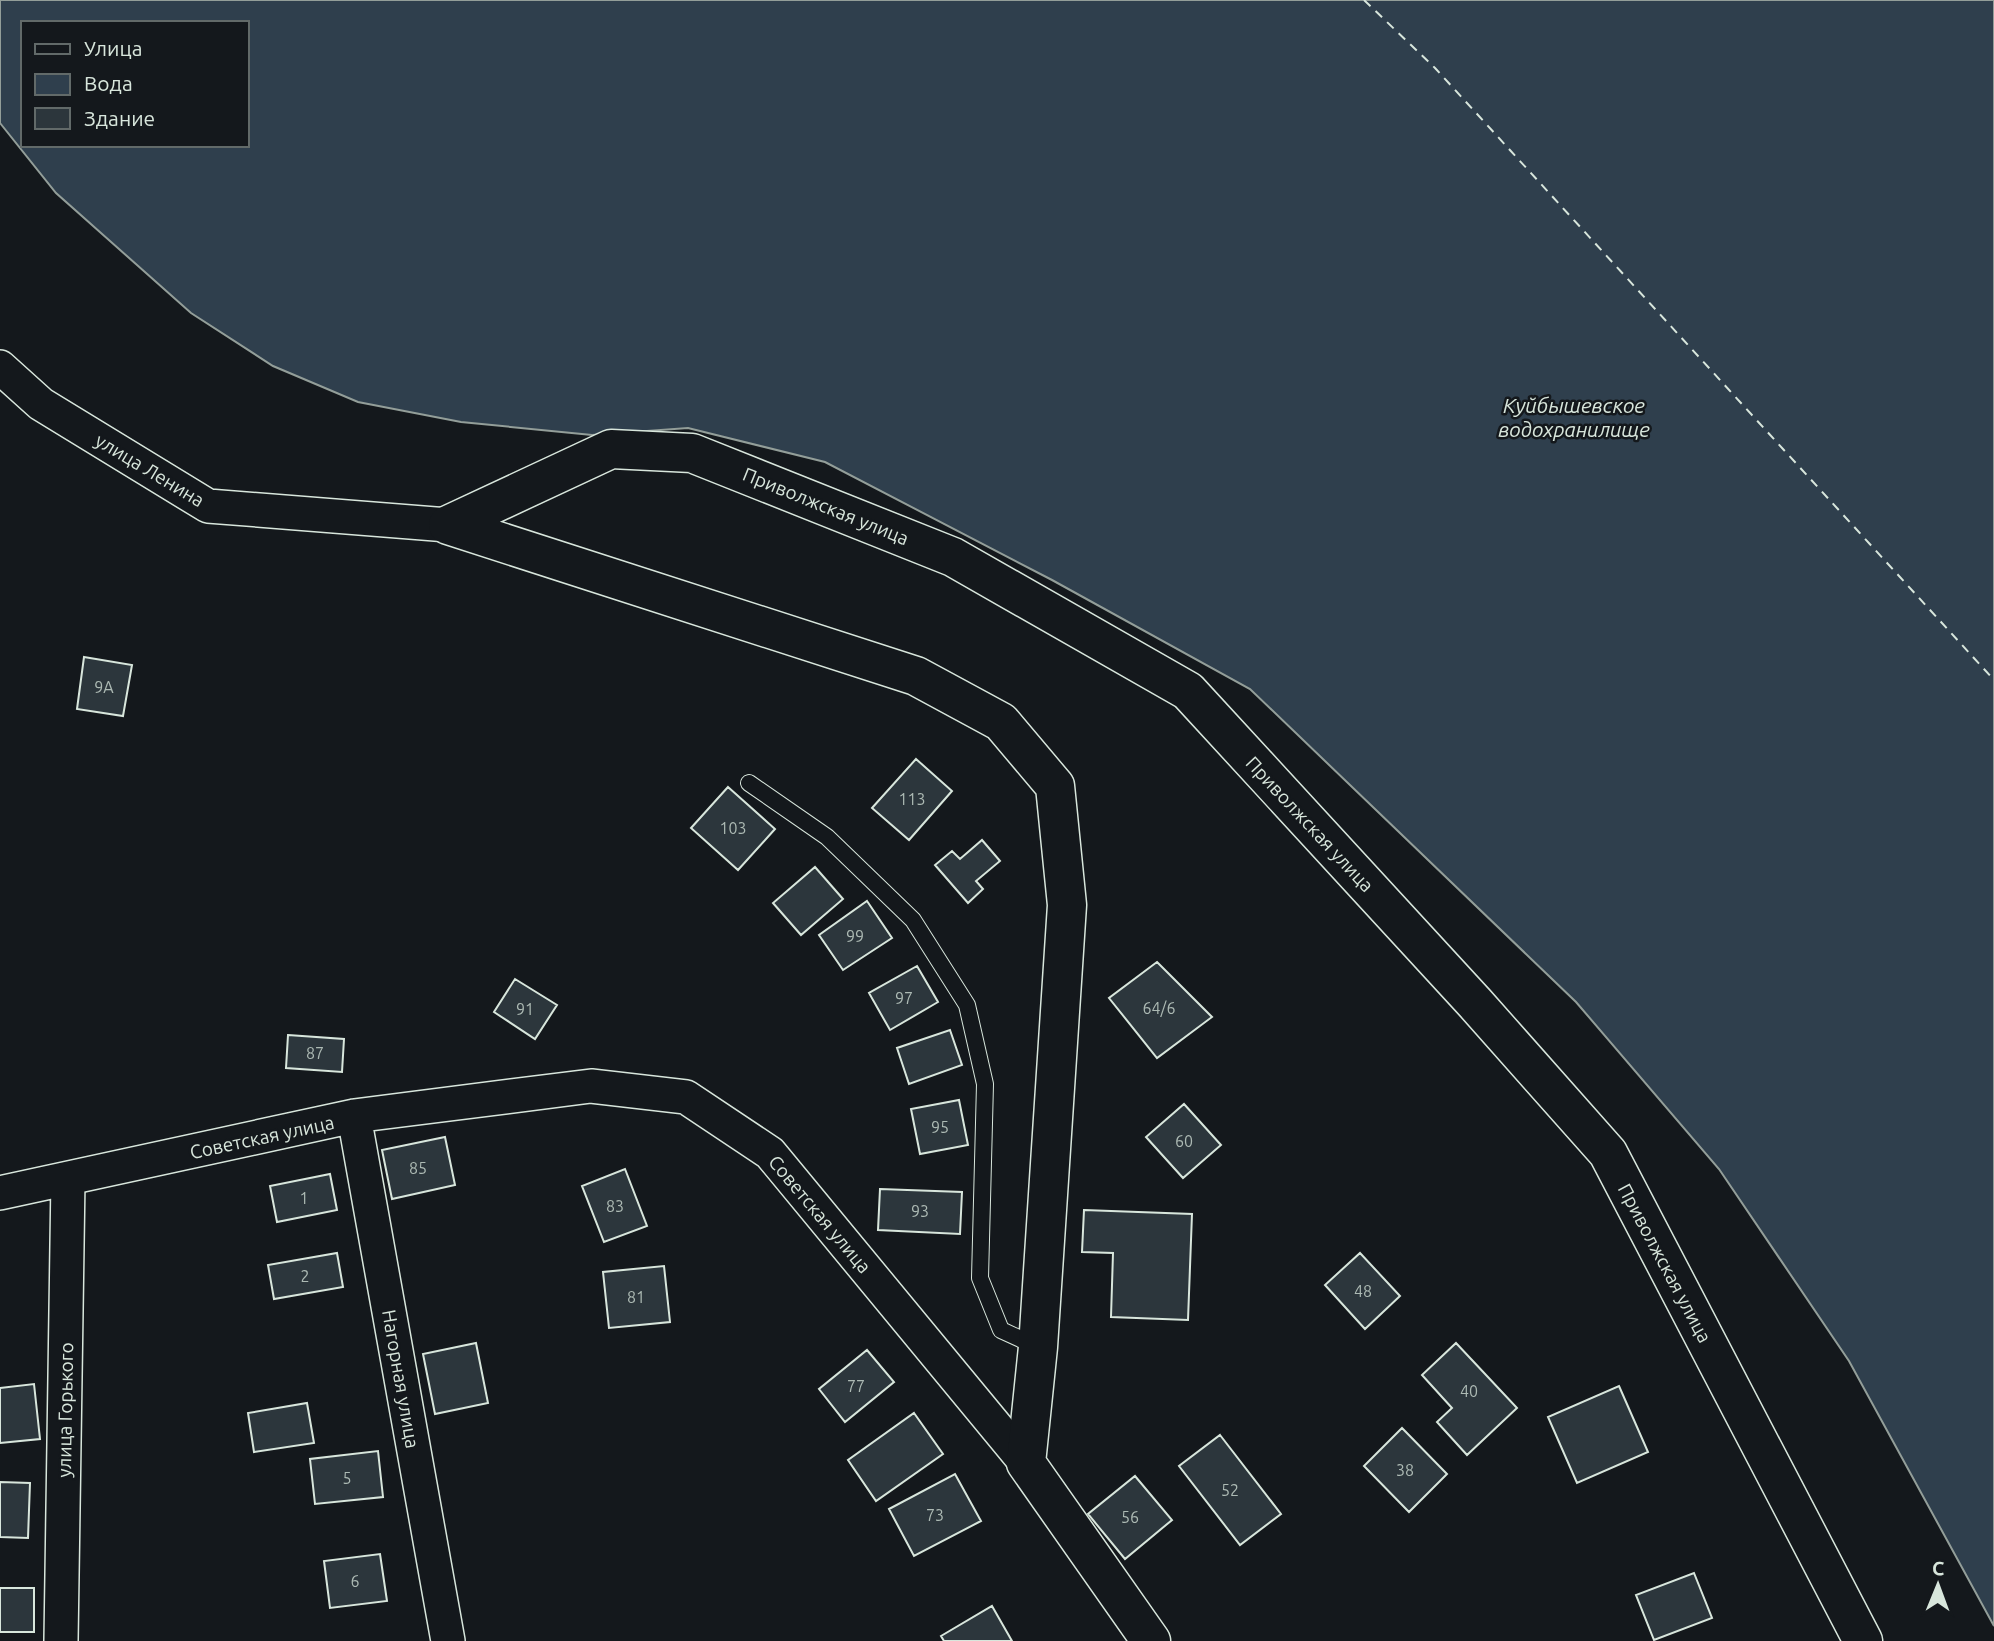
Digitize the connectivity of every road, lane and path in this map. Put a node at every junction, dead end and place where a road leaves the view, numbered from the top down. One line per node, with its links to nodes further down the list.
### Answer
1 (0, 367): 2 (street, улица Ленина)
2 (448, 525): 7 (street); 12 (street, Приволжская улица)
3 (748, 783): 7 (lane)
4 (354, 1116): 5 (street, Советская улица); 8 (street, Советская улица); 10 (street, Нагорная улица)
5 (68, 1179): 6 (street, Советская улица); 9 (street, улица Горького)
6 (0, 1193)
7 (1038, 1347): 8 (street)
8 (1026, 1463): 11 (street, Советская улица)
9 (61, 1641)
10 (448, 1641)
11 (1151, 1641)
12 (1863, 1641)

